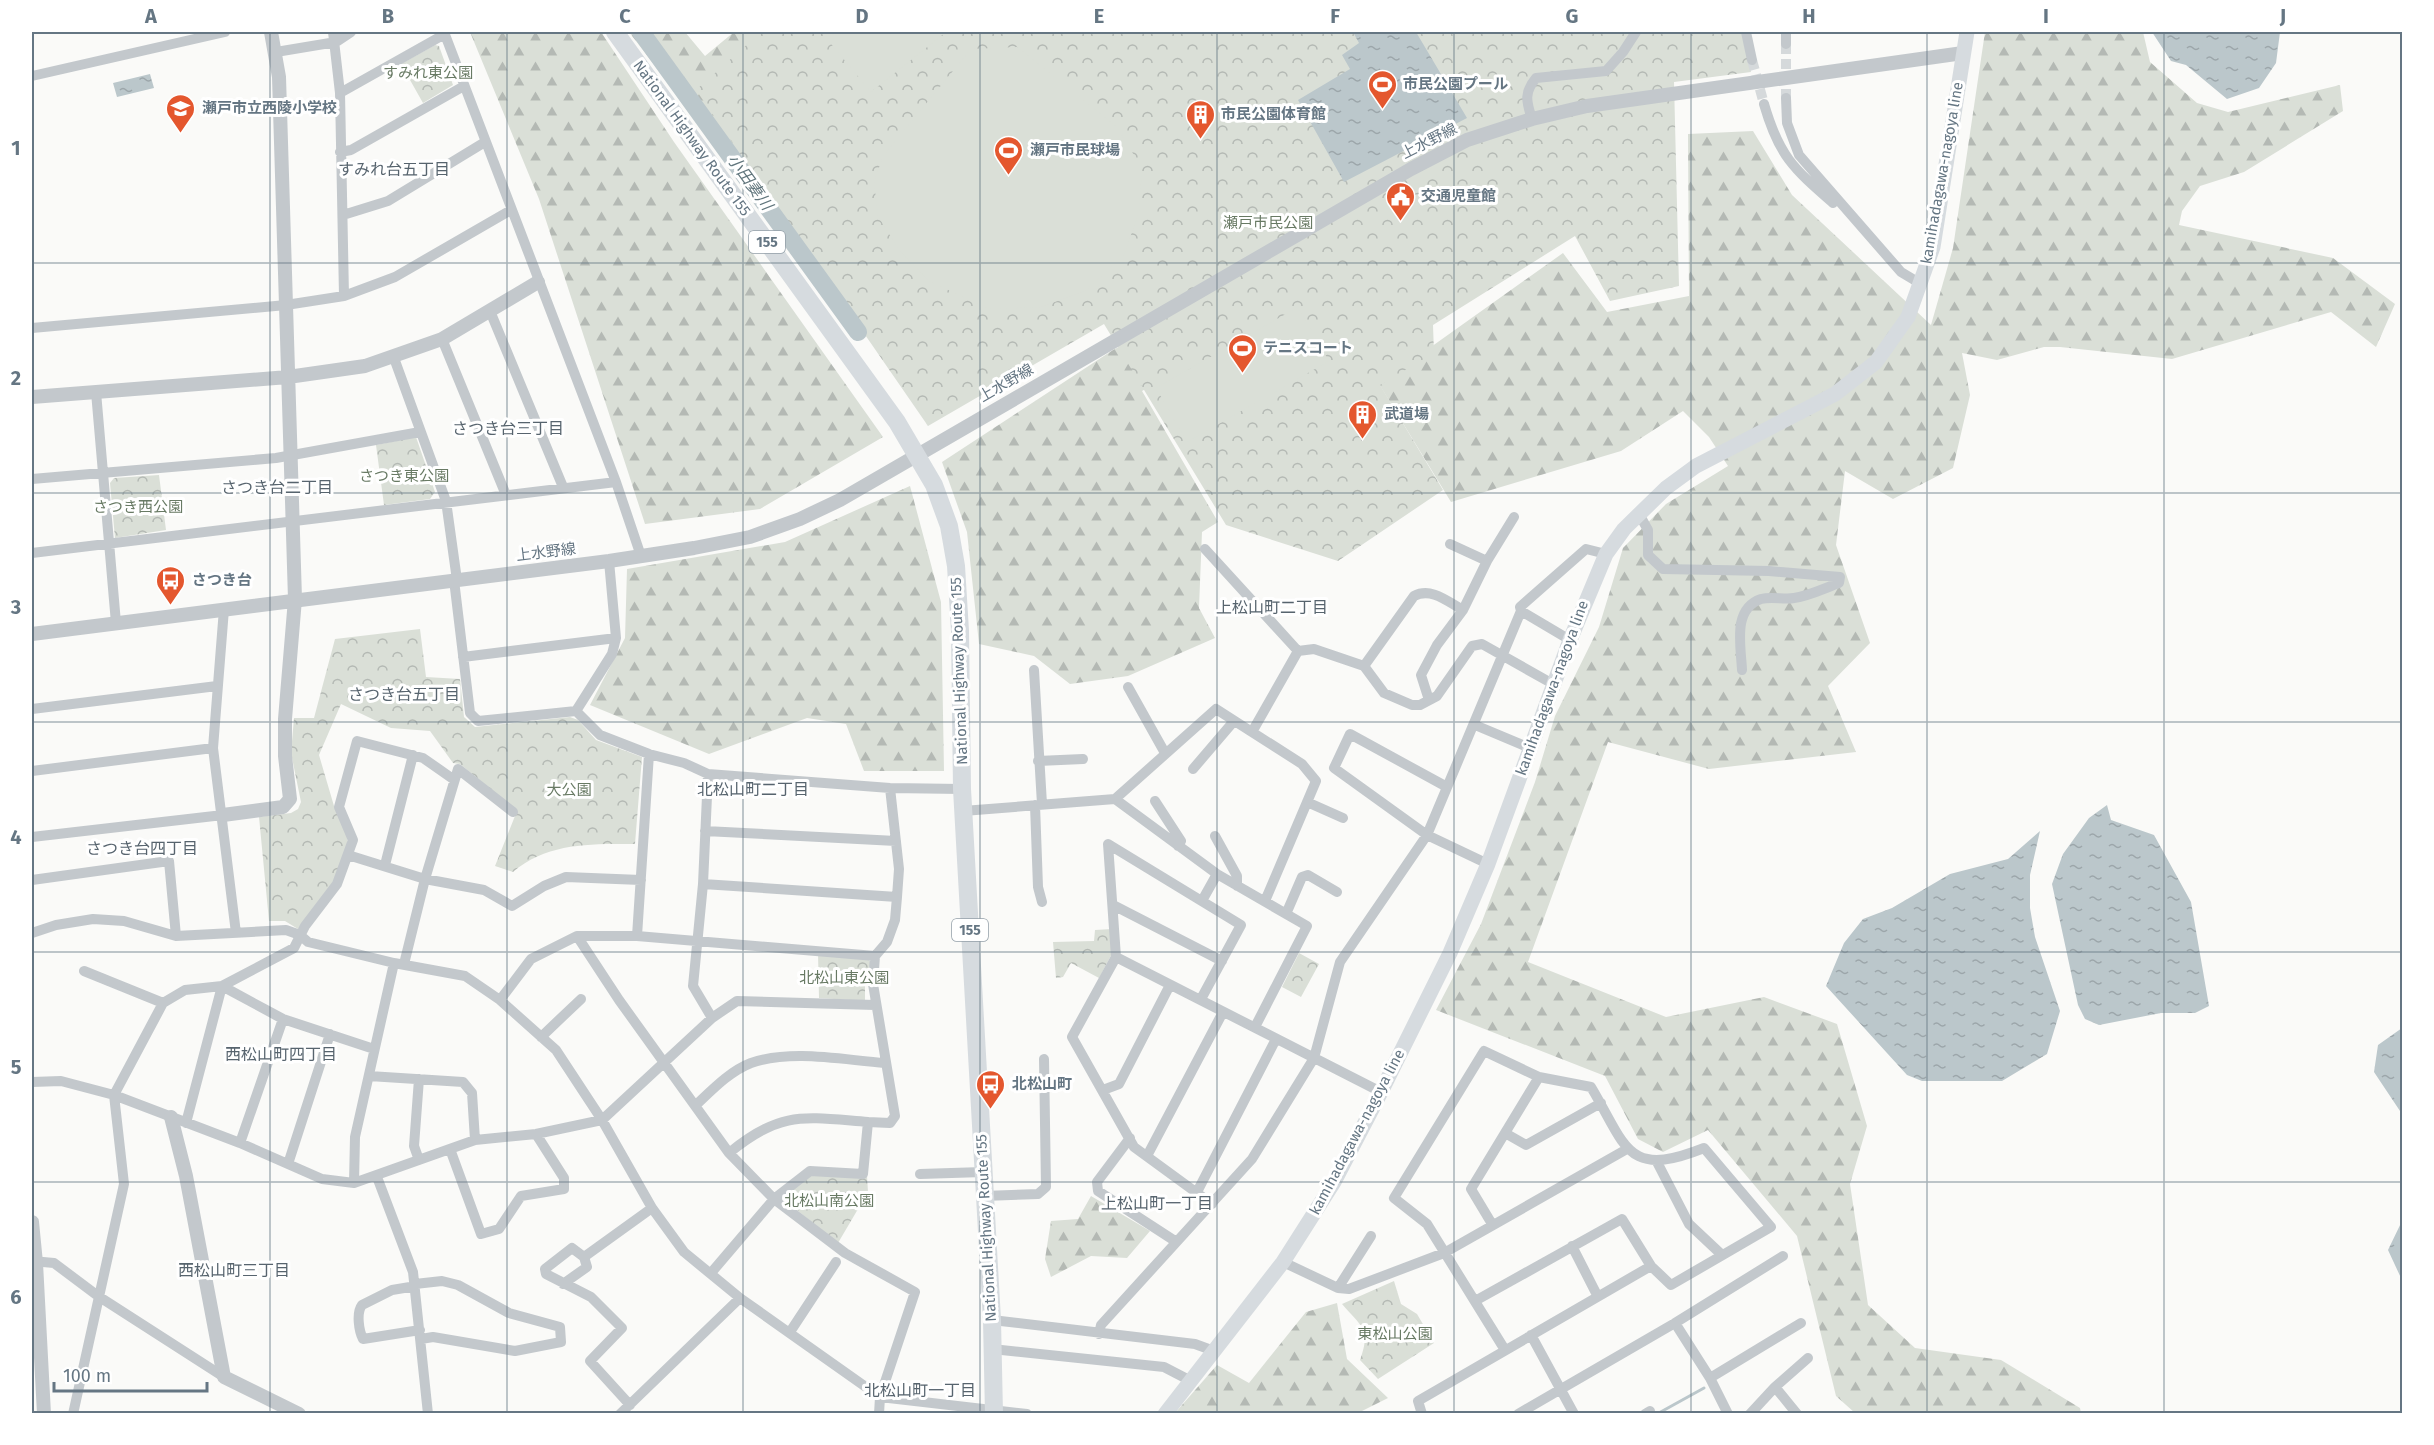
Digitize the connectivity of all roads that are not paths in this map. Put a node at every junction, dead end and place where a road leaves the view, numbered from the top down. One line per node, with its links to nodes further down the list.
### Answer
1 (225, 32): 15 (street)
2 (271, 32): 12 (street)
3 (351, 32): 10 (street)
4 (615, 32): 38 (highway, National Highway Route 155 / 155)
5 (1636, 32): 20 (street)
6 (1746, 32): 14 (street)
7 (1786, 32): 11 (street)
8 (1967, 32): 13 (main road, kamihadagawa-nagoya line)
9 (444, 33): 16 (street); 17 (street)
10 (334, 37): 12 (street); 17 (street)
11 (1786, 44)
12 (276, 52): 29 (street)
13 (1963, 53): 20 (street, 上水野線); 27 (main road, kamihadagawa-nagoya line)
14 (1752, 60)
15 (32, 76)
16 (464, 86): 21 (street); 22 (street)
17 (340, 93): 22 (street)
18 (1786, 98): 25 (street)
19 (1764, 104): 25 (street)
20 (1532, 119): 38 (street, 上水野線)
21 (485, 142): 23 (street); 24 (street)
22 (340, 152): 24 (street)
23 (512, 210): 26 (street); 28 (street)
24 (343, 215): 28 (street)
25 (1860, 227): 27 (street)
26 (538, 282): 30 (street); 42 (street)
27 (1921, 284): 46 (main road, kamihadagawa-nagoya line)
28 (344, 296): 29 (street)
29 (286, 305): 31 (street); 34 (street)
30 (490, 311): 32 (street); 43 (street)
31 (32, 328)
32 (442, 339): 33 (street); 44 (street)
33 (394, 358): 34 (street); 37 (street)
34 (288, 377): 35 (street); 39 (street)
35 (96, 393): 36 (street); 40 (street)
36 (32, 398)
37 (420, 432): 39 (street); 45 (street)
38 (915, 455): 54 (street, 上水野線); 94 (highway, National Highway Route 155 / 155)
39 (289, 456): 40 (street); 48 (street)
40 (103, 473): 41 (street); 49 (street)
41 (32, 479)
42 (616, 482): 43 (street); 54 (street)
43 (563, 487): 44 (street)
44 (507, 495): 45 (street)
45 (446, 501): 48 (street); 57 (street)
46 (1639, 514): 53 (main road, kamihadagawa-nagoya line); 71 (street)
47 (1514, 517): 56 (street)
48 (292, 521): 49 (street); 58 (street)
49 (108, 544): 52 (street); 62 (street)
50 (1450, 544): 56 (street)
51 (1205, 549): 66 (street)
52 (32, 553)
53 (1606, 554): 61 (street); 65 (main road, kamihadagawa-nagoya line)
54 (641, 556): 55 (street, 上水野線)
55 (609, 561): 57 (street, 上水野線); 64 (street)
56 (1487, 561): 60 (street)
57 (455, 580): 58 (street, 上水野線); 68 (street)
58 (295, 599): 59 (street, 上水野線); 101 (street)
59 (224, 609): 62 (street, 上水野線); 73 (street)
60 (1463, 610): 69 (street); 75 (street)
61 (1521, 611): 65 (street); 67 (street)
62 (116, 623): 63 (street, 上水野線)
63 (32, 634)
64 (616, 639): 68 (street); 77 (street)
65 (1570, 640): 72 (main road, kamihadagawa-nagoya line)
66 (1298, 651): 69 (street); 80 (street)
67 (1502, 656): 72 (street); 75 (street); 79 (street)
68 (463, 657): 77 (street)
69 (1364, 666): 75 (street)
70 (1034, 670): 87 (street)
71 (1742, 670)
72 (1553, 684): 82 (main road, kamihadagawa-nagoya line)
73 (217, 686): 76 (street); 81 (street)
74 (1128, 687): 83 (street)
75 (1428, 700)
76 (32, 709)
77 (576, 711): 85 (street)
78 (1234, 721): 80 (street); 83 (street); 88 (street)
79 (1475, 725): 82 (street); 92 (street)
80 (1252, 732): 97 (street)
81 (213, 748): 89 (street); 101 (street)
82 (1530, 748): 110 (main road, kamihadagawa-nagoya line)
83 (1165, 753): 95 (street)
84 (414, 754): 91 (street); 109 (street); 111 (street)
85 (649, 754): 90 (street); 115 (street)
86 (1083, 759): 87 (street)
87 (1038, 762): 98 (street)
88 (1193, 769)
89 (32, 771)
90 (708, 774): 93 (street); 103 (street)
91 (453, 779): 100 (street); 113 (street)
92 (1447, 787): 104 (street); 104 (street)
93 (890, 788): 94 (street); 107 (street)
94 (962, 789): 99 (highway, National Highway Route 155 / 155)
95 (1114, 799): 98 (street); 108 (street)
96 (1155, 801): 108 (street)
97 (1307, 802): 102 (street); 121 (street)
98 (1038, 805): 99 (street); 122 (street)
99 (963, 811): 181 (highway, National Highway Route 155 / 155)
100 (513, 812)
101 (223, 815): 106 (street); 126 (street)
102 (1343, 818)
103 (705, 831): 107 (street); 116 (street)
104 (1427, 835): 110 (street); 152 (street)
105 (1215, 836): 117 (street)
106 (32, 837)
107 (896, 841): 119 (street)
108 (1178, 846): 112 (street)
109 (348, 855): 111 (street); 127 (street)
110 (1488, 864): 161 (main road, kamihadagawa-nagoya line)
111 (386, 865): 113 (street)
112 (1217, 874): 117 (street); 120 (street)
113 (425, 879): 115 (street); 135 (street)
114 (32, 880): 128 (street)
115 (641, 880): 130 (street)
116 (702, 884): 119 (street); 131 (street)
117 (1237, 885): 121 (street)
118 (1337, 892): 124 (street)
119 (897, 897): 132 (street)
120 (1203, 899): 123 (street); 134 (street)
121 (1265, 901): 124 (street)
122 (1042, 902)
123 (1113, 905): 133 (street); 134 (street)
124 (1286, 914): 147 (street)
125 (32, 933): 128 (street)
126 (236, 933): 127 (street); 128 (street)
127 (300, 935): 135 (street); 138 (street)
128 (176, 936)
129 (577, 936): 130 (street); 141 (street); 154 (street)
130 (637, 936): 131 (street)
131 (695, 941): 132 (street); 145 (street)
132 (875, 956): 143 (street)
133 (1116, 957): 137 (street); 160 (street)
134 (1222, 961): 140 (street)
135 (399, 964): 141 (street); 151 (street)
136 (84, 971): 142 (street)
137 (1170, 985): 140 (street); 160 (street)
138 (222, 986): 142 (street); 146 (street); 168 (street)
139 (581, 999): 149 (street)
140 (1201, 999): 144 (street)
141 (500, 1000): 149 (street)
142 (164, 1003): 162 (street)
143 (875, 1005): 145 (street); 155 (street)
144 (1222, 1012): 147 (street); 177 (street)
145 (712, 1018): 154 (street)
146 (283, 1019): 148 (street); 173 (street)
147 (1255, 1027): 150 (street)
148 (330, 1034): 151 (street); 180 (street)
149 (541, 1037): 166 (street)
150 (1276, 1040): 152 (street); 185 (street)
151 (374, 1049): 156 (street)
152 (1314, 1058): 161 (street); 188 (street)
153 (1044, 1059): 186 (street)
154 (664, 1062): 164 (street); 166 (street)
155 (885, 1063): 164 (street); 167 (street)
156 (369, 1076): 158 (street); 184 (street)
157 (1539, 1077): 163 (street); 169 (street); 195 (street)
158 (419, 1079): 172 (street); 178 (street)
159 (32, 1082): 162 (street)
160 (1103, 1090): 171 (street)
161 (1381, 1092): 201 (main road, kamihadagawa-nagoya line)
162 (114, 1095): 165 (street); 208 (street)
163 (1601, 1103): 169 (street); 175 (street)
164 (696, 1105): 176 (street)
165 (171, 1118): 168 (street); 223 (street)
166 (602, 1120): 170 (street); 189 (street)
167 (868, 1122): 176 (street); 187 (street)
168 (186, 1123): 173 (street)
169 (1505, 1133): 191 (street)
170 (537, 1134): 172 (street); 174 (street)
171 (1130, 1138): 177 (street); 193 (street)
172 (475, 1140): 174 (street)
173 (240, 1143): 180 (street)
174 (450, 1149): 178 (street)
175 (1627, 1149): 179 (street); 191 (street)
176 (729, 1153): 187 (street)
177 (1147, 1156): 185 (street)
178 (419, 1160): 183 (street)
179 (1657, 1162): 196 (street); 196 (street)
180 (288, 1164): 184 (street)
181 (983, 1172): 182 (street); 186 (highway, National Highway Route 155 / 155)
182 (920, 1174)
183 (377, 1177): 184 (street); 205 (street)
184 (354, 1183)
185 (1197, 1192): 188 (street)
186 (984, 1196): 212 (highway, National Highway Route 155 / 155)
187 (774, 1198): 203 (street); 228 (street)
188 (1212, 1204): 193 (street)
189 (652, 1208): 198 (street); 203 (street)
190 (32, 1222): 199 (street)
191 (1492, 1224): 195 (street)
192 (1371, 1236): 206 (street)
193 (1175, 1241): 217 (street)
194 (1572, 1246): 202 (street); 207 (street); 210 (street)
195 (1444, 1253): 206 (street); 210 (street)
196 (1722, 1255): 202 (street)
197 (1783, 1256): 213 (street)
198 (584, 1257): 204 (street); 204 (street)
199 (34, 1262): 208 (street); 211 (street)
200 (836, 1262): 215 (street)
201 (1283, 1262): 206 (street); 221 (main road, kamihadagawa-nagoya line)
202 (1651, 1266): 207 (street)
203 (711, 1273): 209 (street)
204 (563, 1284): 229 (street)
205 (416, 1285): 216 (street); 216 (street); 216 (street)
206 (1338, 1288)
207 (1597, 1295): 218 (street)
208 (98, 1296): 223 (street); 233 (street)
209 (740, 1298): 215 (street); 229 (street)
210 (1475, 1301): 220 (street)
211 (35, 1318): 232 (street)
212 (992, 1320): 217 (street); 219 (highway, National Highway Route 155 / 155)
213 (1676, 1323): 224 (street); 227 (street)
214 (1801, 1323): 224 (street)
215 (790, 1332): 228 (street)
216 (421, 1334): 235 (street)
217 (1099, 1334): 221 (street)
218 (1531, 1335): 220 (street); 227 (street)
219 (992, 1349): 225 (street); 231 (highway, National Highway Route 155 / 155)
220 (1505, 1350): 240 (street)
221 (1214, 1351): 225 (main road, kamihadagawa-nagoya line)
222 (1808, 1358): 226 (street)
223 (224, 1377): 230 (street)
224 (1710, 1378): 243 (street)
225 (1191, 1381): 239 (main road, kamihadagawa-nagoya line)
226 (1775, 1387): 244 (street); 245 (street)
227 (1561, 1389): 241 (street); 242 (street)
228 (880, 1398): 231 (street); 237 (street)
229 (630, 1405): 236 (street)
230 (280, 1410): 234 (street)
231 (994, 1412): 238 (street)
232 (44, 1413)
233 (73, 1413)
234 (299, 1413)
235 (428, 1413)
236 (620, 1413)
237 (879, 1413)
238 (1027, 1413)
239 (1166, 1413)
240 (1422, 1413)
241 (1518, 1413)
242 (1574, 1413)
243 (1728, 1413)
244 (1750, 1413)
245 (1797, 1413)

